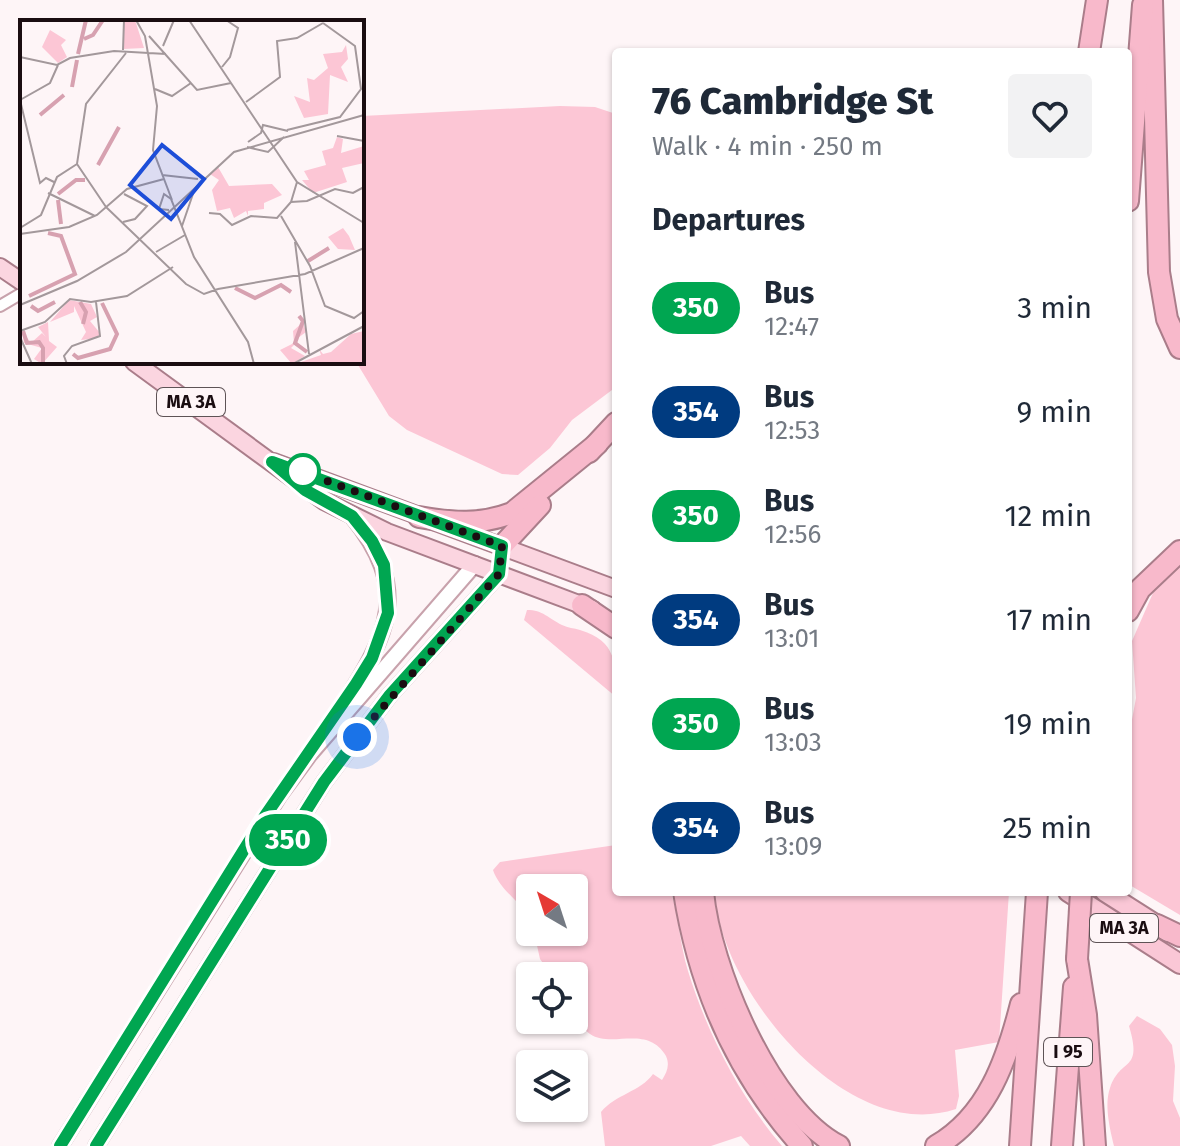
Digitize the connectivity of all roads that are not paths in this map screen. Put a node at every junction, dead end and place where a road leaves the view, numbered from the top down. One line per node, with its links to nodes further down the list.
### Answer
1 (1099, 0): 4 (highway); 5 (highway)
2 (1143, 0): 6 (highway)
3 (1152, 0): 11 (highway)
4 (1090, 48)
5 (1097, 48)
6 (1132, 147)
7 (0, 267): 8 (main road)
8 (20, 281)
9 (20, 294): 10 (street)
10 (0, 306)
11 (1180, 348)
12 (137, 364): 15 (main road, MA 3A)
13 (612, 427): 14 (highway)
14 (597, 444): 17 (highway); 18 (highway)
15 (272, 462): 16 (main road, MA 3A); 17 (main road, MA 3A)
16 (352, 516): 20 (main road, MA 3A); 27 (main road)
17 (419, 517): 18 (main road, MA 3A)
18 (502, 546): 20 (main road); 21 (main road); 22 (main road, MA 3A)
19 (1180, 551): 24 (highway)
20 (475, 564): 21 (main road, MA 3A); 27 (main road)
21 (499, 574): 23 (main road, MA 3A); 40 (main road)
22 (612, 587)
23 (582, 605): 25 (main road, MA 3A); 26 (highway)
24 (1132, 605)
25 (612, 617)
26 (612, 625)
27 (310, 754): 39 (main road)
28 (685, 896): 41 (highway)
29 (704, 896): 42 (highway)
30 (1037, 896): 38 (highway, I 95)
31 (1074, 896): 37 (highway, MA 3A)
32 (1081, 896): 36 (highway, I 95, bridge)
33 (1111, 896): 34 (highway)
34 (1157, 925): 35 (highway)
35 (1180, 938)
36 (1077, 959): 45 (highway, I 95); 46 (highway)
37 (1180, 964)
38 (1031, 965): 43 (highway); 44 (highway, I 95)
39 (60, 1146)
40 (96, 1146)
41 (802, 1146)
42 (839, 1146)
43 (936, 1146)
44 (1020, 1146)
45 (1062, 1146)
46 (1095, 1146)

